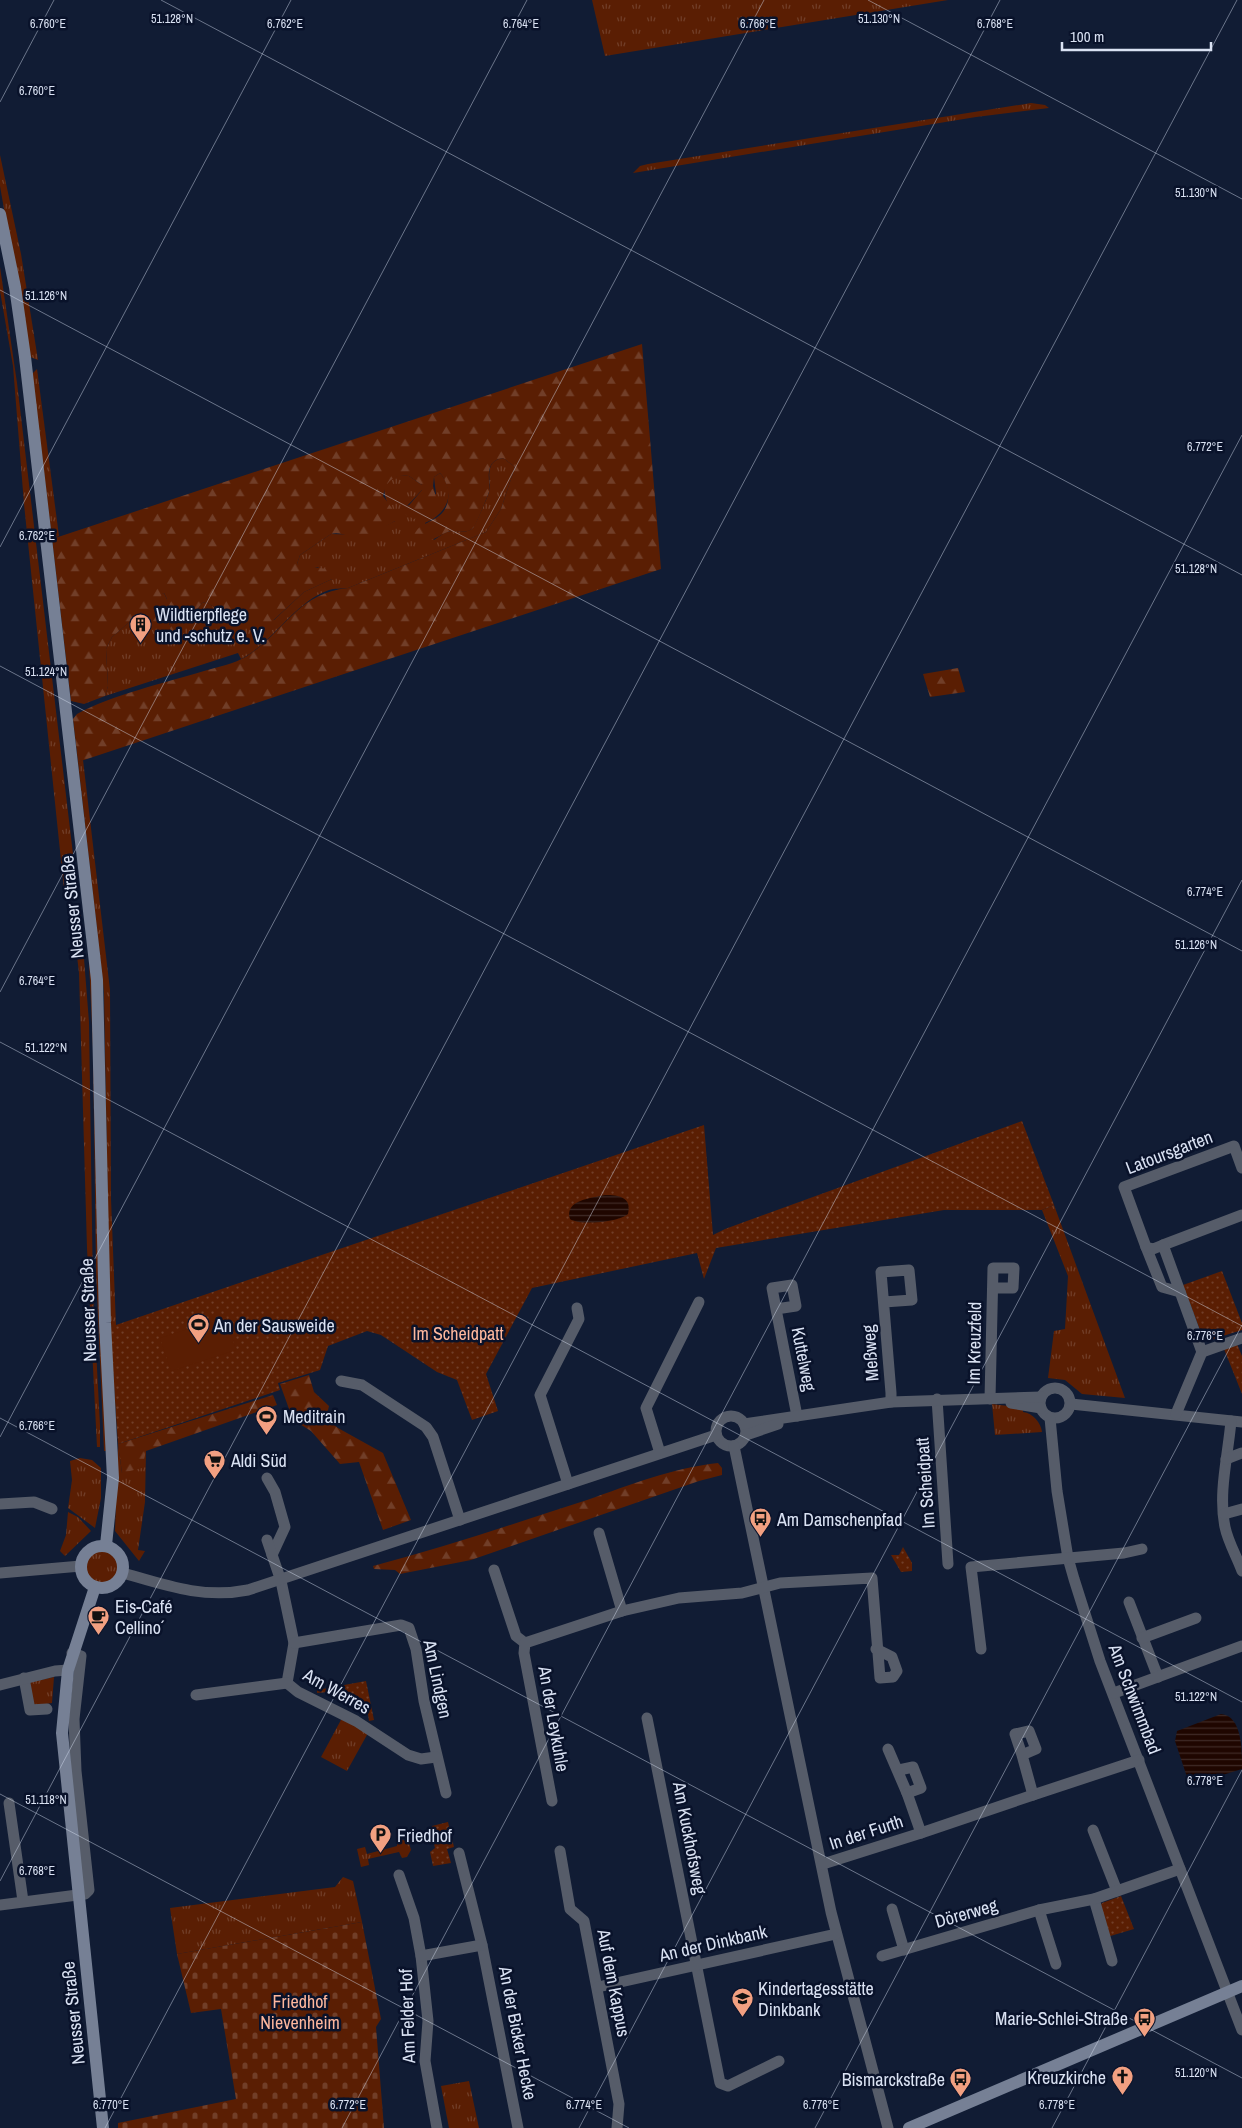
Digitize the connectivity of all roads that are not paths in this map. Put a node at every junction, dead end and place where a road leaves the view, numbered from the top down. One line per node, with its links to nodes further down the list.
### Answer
1 (0, 214): 39 (main road, Neusser Straße)
2 (1242, 1168): 5 (street, Latoursgarten)
3 (1242, 1215): 4 (street)
4 (1163, 1245): 5 (street); 7 (street)
5 (1146, 1246): 7 (street, Latoursgarten)
6 (992, 1288): 16 (street, Im Kreuzfeld)
7 (1180, 1292): 13 (street)
8 (699, 1302): 27 (street)
9 (884, 1302): 17 (street, Meßweg)
10 (577, 1308): 31 (street)
11 (776, 1309): 21 (street, Kuttelweg)
12 (1242, 1338): 13 (street)
13 (1202, 1352): 20 (street)
14 (341, 1381): 36 (street)
15 (937, 1399): 16 (street); 17 (street); 43 (street, Im Scheidpatt)
16 (990, 1399): 18 (street)
17 (891, 1402): 21 (street)
18 (1041, 1403): 19 (street); 22 (street)
19 (1071, 1404): 20 (street); 22 (street)
20 (1176, 1414): 23 (street)
21 (793, 1416): 24 (street)
22 (1055, 1418): 42 (street, Am Schwimmbad)
23 (1236, 1422): 29 (street)
24 (745, 1429): 25 (street); 26 (street)
25 (716, 1435): 26 (street); 27 (street)
26 (734, 1446): 51 (street)
27 (660, 1453): 31 (street)
28 (1242, 1453): 29 (street)
29 (1226, 1459): 35 (street)
30 (267, 1478): 41 (street)
31 (568, 1484): 36 (street)
32 (0, 1504): 33 (street)
33 (52, 1509)
34 (1242, 1509): 35 (street)
35 (1224, 1514): 45 (street)
36 (460, 1520): 49 (street)
37 (599, 1533): 53 (street)
38 (267, 1540): 41 (street)
39 (106, 1546): 44 (main road); 48 (main road)
40 (1142, 1549): 42 (street)
41 (272, 1555): 49 (street)
42 (1068, 1558): 60 (street); 67 (street, Am Schwimmbad)
43 (948, 1564)
44 (81, 1566): 47 (street); 50 (main road)
45 (1241, 1566)
46 (494, 1570): 57 (street, An der Leykuhle)
47 (0, 1573)
48 (123, 1573): 49 (street); 50 (main road)
49 (281, 1581): 56 (street, Am Werres)
50 (95, 1587): 61 (main road, Neusser Straße)
51 (764, 1587): 53 (street); 59 (street); 83 (street)
52 (1129, 1602): 55 (street)
53 (622, 1611): 57 (street)
54 (1196, 1618): 55 (street)
55 (1142, 1638): 63 (street)
56 (294, 1643): 65 (street, Am Werres); 73 (street, Am Lindgen)
57 (525, 1643): 77 (street, An der Leykuhle)
58 (1242, 1646): 63 (street)
59 (876, 1649)
60 (981, 1649)
61 (72, 1653): 62 (main road, Neusser Straße); 87 (street)
62 (68, 1670): 64 (street); 87 (main road, Neusser Straße)
63 (1158, 1677): 67 (street)
64 (24, 1678): 66 (street); 69 (street)
65 (287, 1683): 68 (street); 73 (street, Am Werres)
66 (0, 1685)
67 (1114, 1693): 74 (street, Am Schwimmbad)
68 (196, 1695)
69 (47, 1709)
70 (647, 1718): 99 (street, Am Kuckhofsweg)
71 (888, 1749): 80 (street, In der Furth)
72 (1022, 1755): 76 (street)
73 (436, 1757): 75 (street, Am Lindgen)
74 (1139, 1760): 76 (street, In der Furth); 84 (street, Am Schwimmbad)
75 (446, 1794)
76 (1034, 1796): 80 (street, In der Furth)
77 (552, 1801)
78 (9, 1803): 89 (street)
79 (1093, 1830): 86 (street)
80 (920, 1833): 83 (street, In der Furth)
81 (560, 1850): 102 (street, Auf dem Kappus)
82 (459, 1853): 94 (street, An der Bicker Hecke)
83 (823, 1864): 93 (street)
84 (1180, 1870): 86 (street, Dörerweg); 103 (street, Am Schwimmbad)
85 (399, 1875): 96 (street, Am Felder Hof)
86 (1117, 1891): 88 (street, Dörerweg)
87 (77, 1894): 89 (street); 106 (main road, Neusser Straße)
88 (1094, 1899): 92 (street, Dörerweg); 98 (street)
89 (23, 1901): 90 (street)
90 (0, 1905)
91 (892, 1908): 95 (street)
92 (1039, 1910): 95 (street, Dörerweg); 100 (street)
93 (836, 1934): 99 (street, An der Dinkbank); 110 (street)
94 (482, 1945): 96 (street); 108 (street, An der Bicker Hecke)
95 (904, 1950): 97 (street, Dörerweg)
96 (421, 1956): 107 (street, Am Felder Hof)
97 (882, 1956)
98 (1112, 1961)
99 (697, 1964): 102 (street, An der Dinkbank); 105 (street, Am Kuckhofsweg)
100 (1056, 1964)
101 (1242, 1986): 103 (main road)
102 (598, 1988): 109 (street, Auf dem Kappus)
103 (1227, 1992): 104 (street); 111 (main road)
104 (1242, 2030)
105 (779, 2061)
106 (102, 2128)
107 (437, 2128)
108 (518, 2128)
109 (617, 2128)
110 (888, 2128)
111 (909, 2128)

